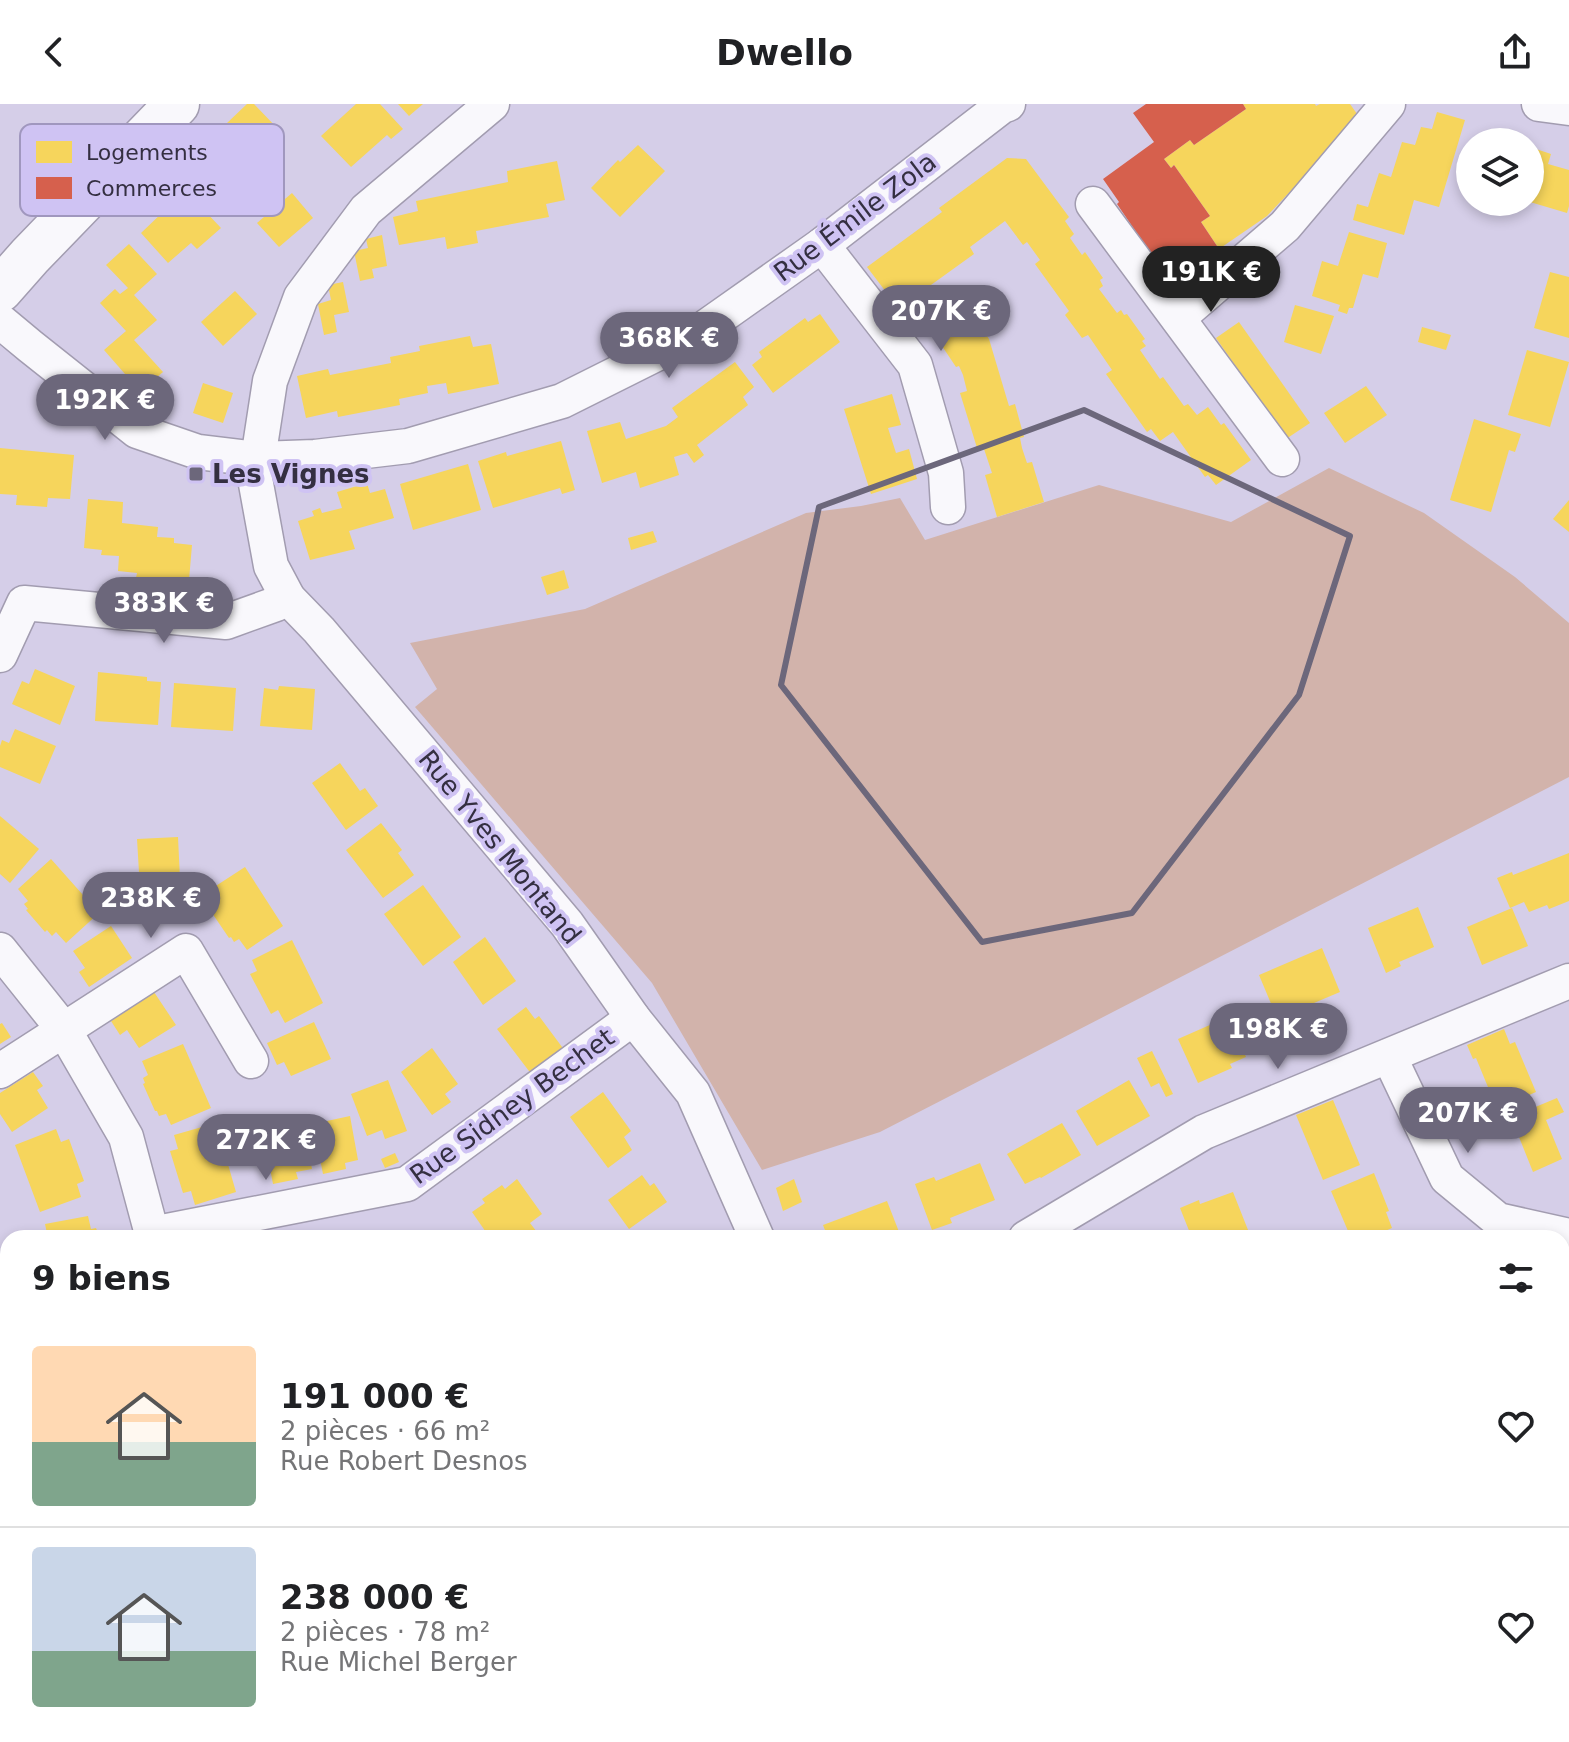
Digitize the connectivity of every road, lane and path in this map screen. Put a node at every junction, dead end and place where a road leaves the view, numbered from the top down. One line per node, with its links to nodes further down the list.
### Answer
1 (177, 104): 7 (street)
2 (492, 104): 14 (street, Rue Yves Montand)
3 (1008, 104): 10 (street, Rue Émile Zola)
4 (1388, 104): 12 (street)
5 (1539, 104): 6 (street)
6 (1569, 108)
7 (158, 124)
8 (1093, 204): 12 (street)
9 (69, 216): 11 (street)
10 (822, 245): 14 (street, Rue Émile Zola); 16 (street)
11 (0, 290)
12 (1178, 318): 15 (street)
13 (0, 321): 14 (street, Rue Émile Zola)
14 (258, 459): 17 (street, Rue Yves Montand)
15 (1282, 459)
16 (948, 507)
17 (288, 598): 18 (street); 21 (street, Rue Yves Montand)
18 (0, 655)
19 (0, 950): 22 (street, Rue Sidney Bechet)
20 (1569, 981): 23 (street)
21 (633, 1018): 27 (street, Rue Sidney Bechet); 28 (street, Rue Yves Montand)
22 (64, 1030): 24 (street); 25 (street); 26 (street, Rue Sidney Bechet)
23 (1389, 1056): 29 (street); 30 (street)
24 (251, 1061)
25 (0, 1071)
26 (150, 1230)
27 (181, 1230)
28 (753, 1230)
29 (1039, 1230)
30 (1542, 1230)

